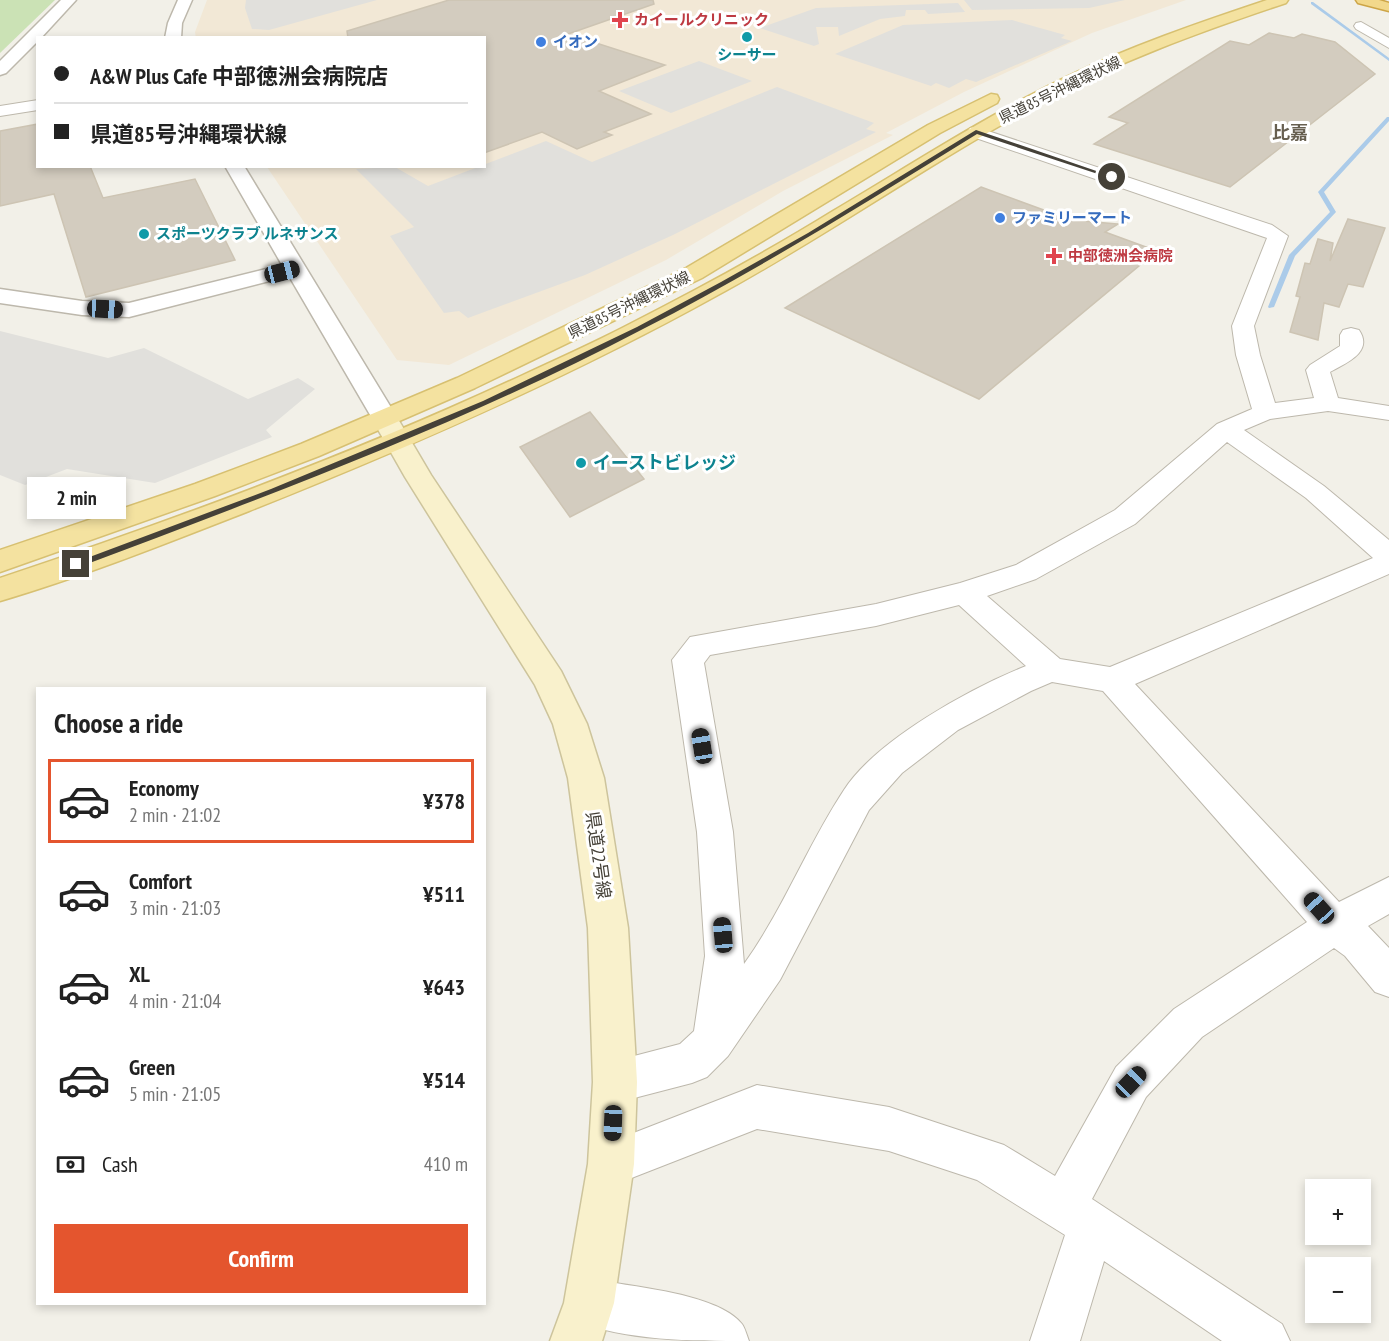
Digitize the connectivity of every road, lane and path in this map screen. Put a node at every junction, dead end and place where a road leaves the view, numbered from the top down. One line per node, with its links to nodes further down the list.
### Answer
1 (69, 0): 11 (street)
2 (185, 0): 9 (street)
3 (1281, 0): 15 (main road, 県道85号沖縄環状線)
4 (1363, 0): 5 (highway)
5 (1389, 7)
6 (1212, 8): 7 (main road)
7 (1190, 15)
8 (1361, 26): 10 (street)
9 (173, 36)
10 (1389, 44)
11 (0, 70)
12 (1010, 89): 24 (main road, 県道85号沖縄環状線)
13 (36, 105): 14 (street)
14 (0, 111)
15 (976, 132): 21 (street); 24 (main road, 県道85号沖縄環状線)
16 (235, 168): 17 (street)
17 (295, 268): 18 (street); 24 (street)
18 (0, 296)
19 (1351, 335): 20 (street)
20 (1328, 404): 21 (street); 22 (street)
21 (1265, 412): 23 (street)
22 (1389, 413)
23 (1226, 429): 26 (street); 30 (street)
24 (392, 430): 25 (main road, 県道85号沖縄環状線); 37 (main road, 県道22号線)
25 (285, 473): 27 (main road, 県道85号沖縄環状線); 29 (main road, 県道85号沖縄環状線)
26 (1389, 556)
27 (0, 561)
28 (1389, 563): 32 (street)
29 (0, 590)
30 (964, 593): 31 (street); 36 (street)
31 (1051, 670): 32 (street); 36 (street)
32 (1112, 680): 34 (street)
33 (1389, 894): 34 (street)
34 (1335, 925): 35 (street); 39 (street)
35 (1389, 978)
36 (713, 1041): 37 (street)
37 (615, 1082): 38 (main road, 県道22号線)
38 (611, 1164): 39 (street); 40 (main road, 県道22号線)
39 (1077, 1216): 42 (street); 43 (street)
40 (582, 1322): 41 (street)
41 (724, 1341)
42 (1055, 1341)
43 (1265, 1341)

